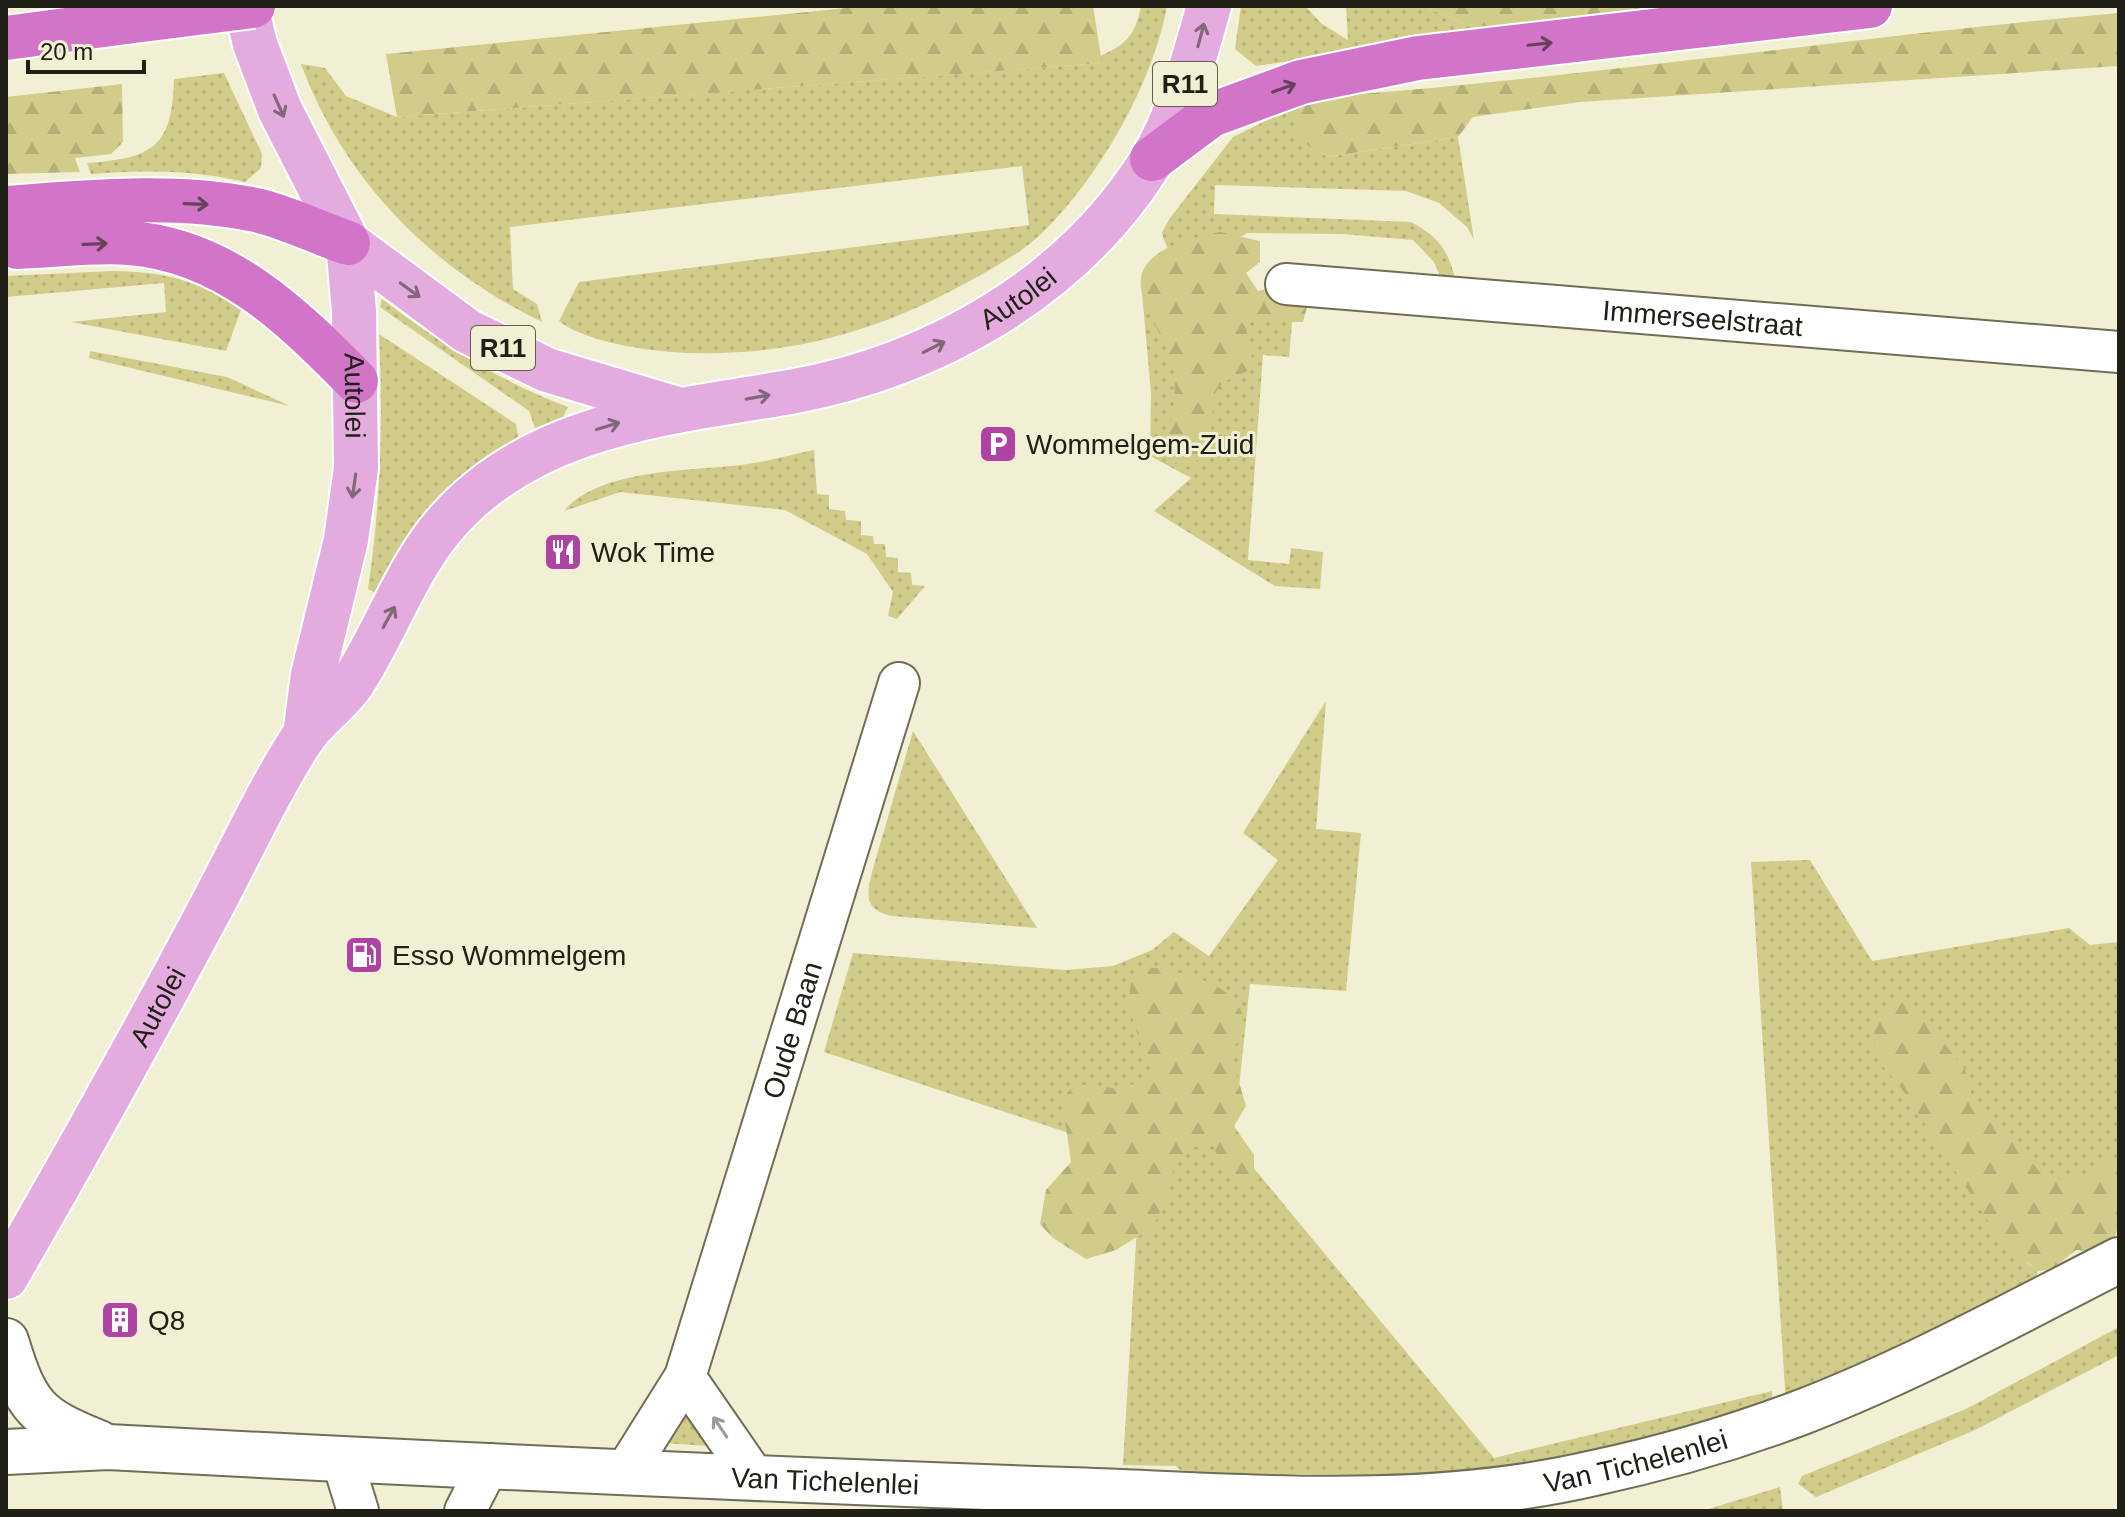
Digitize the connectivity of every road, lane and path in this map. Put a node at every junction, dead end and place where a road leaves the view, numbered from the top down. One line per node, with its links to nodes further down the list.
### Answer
1 (246, 6): 9 (main road, Autolei / R11, one-way to 9)
2 (253, 6): 5 (highway, bridge)
3 (1209, 6): 6 (main road, Autolei / R11, one-way to 3)
4 (1870, 6): 6 (highway, one-way to 4)
5 (6, 38)
6 (1152, 159): 13 (main road, Autolei / R11, one-way to 6)
7 (6, 208): 9 (highway, one-way to 9)
8 (6, 242): 12 (highway, one-way to 12)
9 (348, 243): 12 (main road, Autolei / R11); 13 (main road, Autolei / R11, one-way to 13)
10 (1286, 284): 11 (street, Immerseelstraat)
11 (2119, 352)
12 (356, 381): 15 (main road, Autolei / R11, one-way to 15)
13 (681, 410): 15 (main road, Autolei / R11, one-way to 13)
14 (899, 683): 19 (street, Oude Baan)
15 (305, 735): 17 (main road, Autolei / R11)
16 (2119, 1260): 26 (street, Van Tichelenlei)
17 (6, 1277)
18 (6, 1341): 20 (street, Van Tichelenlei)
19 (685, 1377): 24 (street, Oude Baan); 25 (street, one-way to 19)
20 (108, 1447): 21 (street, Van Tichelenlei); 22 (street, Van Tichelenlei)
21 (6, 1452)
22 (342, 1459): 23 (street, Van Tichelenlei); 27 (street)
23 (489, 1464): 24 (street, Van Tichelenlei); 28 (street)
24 (626, 1471): 25 (street, Van Tichelenlei)
25 (754, 1477): 26 (street, Van Tichelenlei)
26 (1141, 1503)
27 (358, 1511)
28 (465, 1511)

